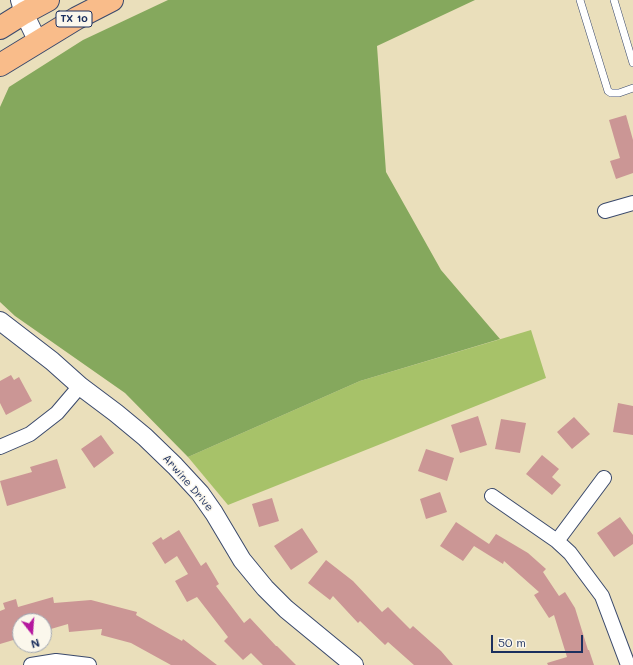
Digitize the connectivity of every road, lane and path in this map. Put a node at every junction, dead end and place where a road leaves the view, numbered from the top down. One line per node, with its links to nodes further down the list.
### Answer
1 (48, 0): 5 (main road, TX 10)
2 (112, 0): 7 (main road, TX 10)
3 (580, 0): 10 (lane)
4 (614, 0): 8 (lane)
5 (22, 6): 6 (main road, TX 10); 7 (street)
6 (0, 28)
7 (38, 42): 9 (main road, TX 10)
8 (633, 63)
9 (0, 65)
10 (633, 88)
11 (633, 202): 12 (street)
12 (606, 211)
13 (0, 321): 14 (street, Arwine Drive)
14 (80, 386): 15 (street); 22 (street, Arwine Drive)
15 (0, 447)
16 (604, 478): 18 (street)
17 (492, 496): 18 (street)
18 (557, 540): 19 (street)
19 (628, 647): 23 (street)
20 (31, 665): 21 (street)
21 (89, 665)
22 (354, 665)
23 (628, 665)

